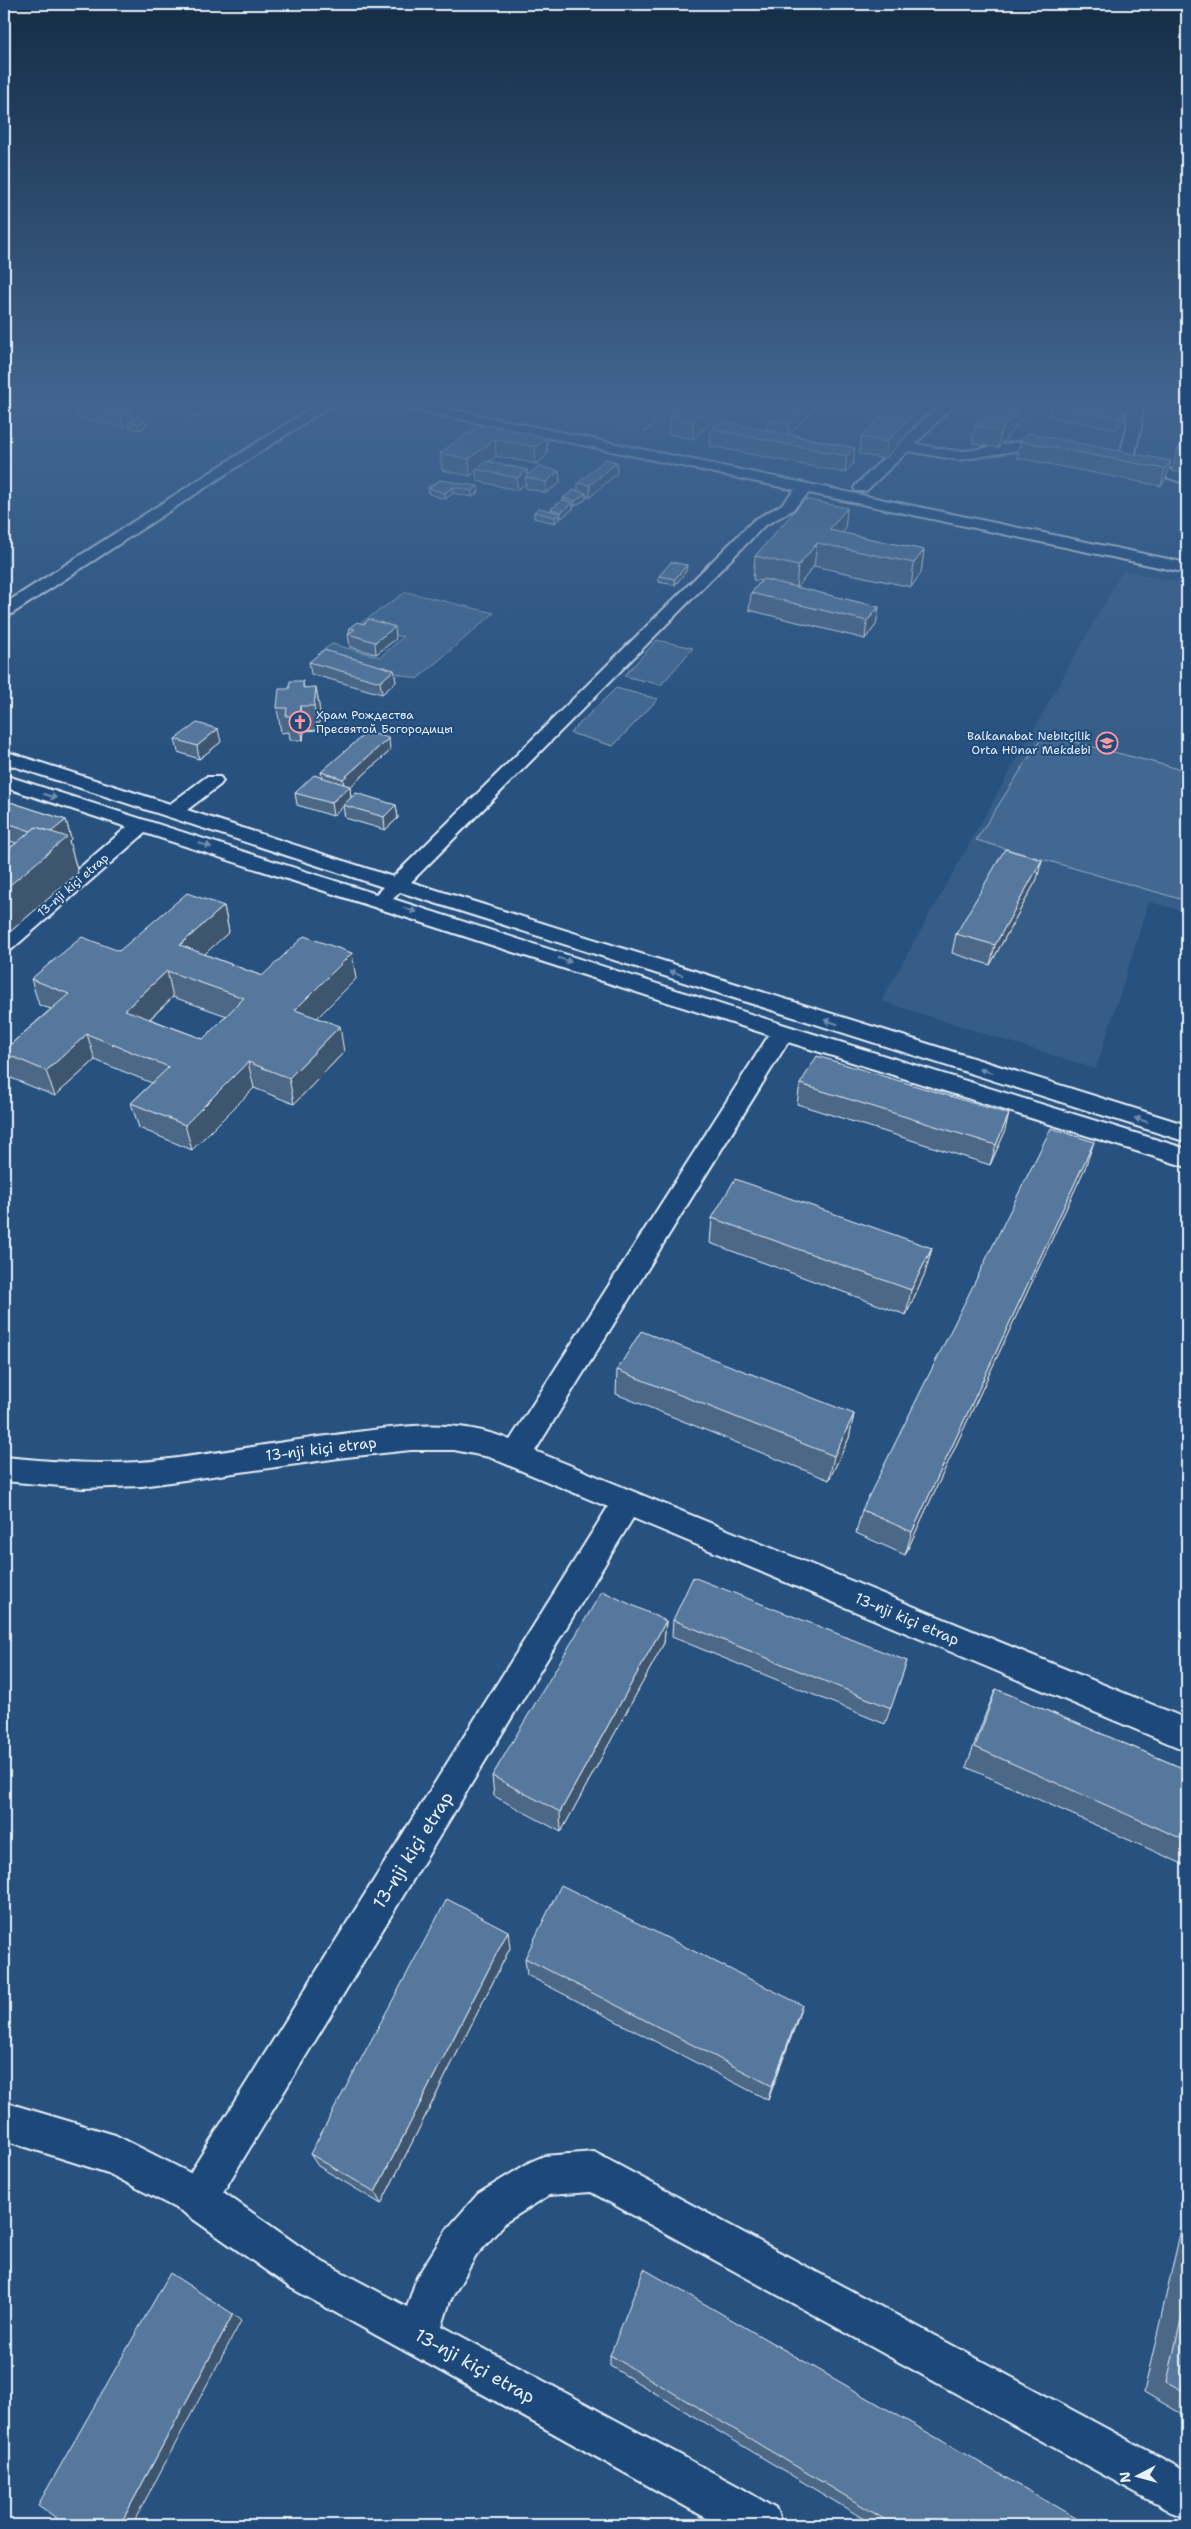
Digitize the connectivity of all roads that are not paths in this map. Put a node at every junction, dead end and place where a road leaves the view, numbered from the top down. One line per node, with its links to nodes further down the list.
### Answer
1 (117, 523): 8 (street)
2 (141, 523): 9 (street)
3 (759, 523): 15 (street)
4 (975, 523): 7 (street)
5 (1034, 523): 6 (street)
6 (1187, 554)
7 (1187, 568)
8 (4, 594)
9 (4, 611)
10 (4, 757): 13 (street)
11 (4, 780): 14 (street, one-way to 14)
12 (213, 781): 13 (street)
13 (172, 812): 15 (street)
14 (142, 825): 16 (street, one-way to 16); 17 (street, 13-nji kiçi etrap)
15 (395, 884): 16 (street); 19 (street, one-way to 15)
16 (381, 901): 18 (street, one-way to 18)
17 (4, 944)
18 (783, 1032): 19 (street); 20 (street)
19 (1185, 1148)
20 (516, 1456): 21 (street, 13-nji kiçi etrap); 22 (street, 13-nji kiçi etrap)
21 (4, 1469)
22 (628, 1501): 23 (street, 13-nji kiçi etrap); 25 (street, 13-nji kiçi etrap)
23 (1187, 1735)
24 (4, 2121): 25 (lane, 13-nji kiçi etrap)
25 (197, 2198): 26 (lane, 13-nji kiçi etrap)
26 (419, 2336): 27 (street); 28 (street, 13-nji kiçi etrap)
27 (1187, 2496)
28 (760, 2525)

